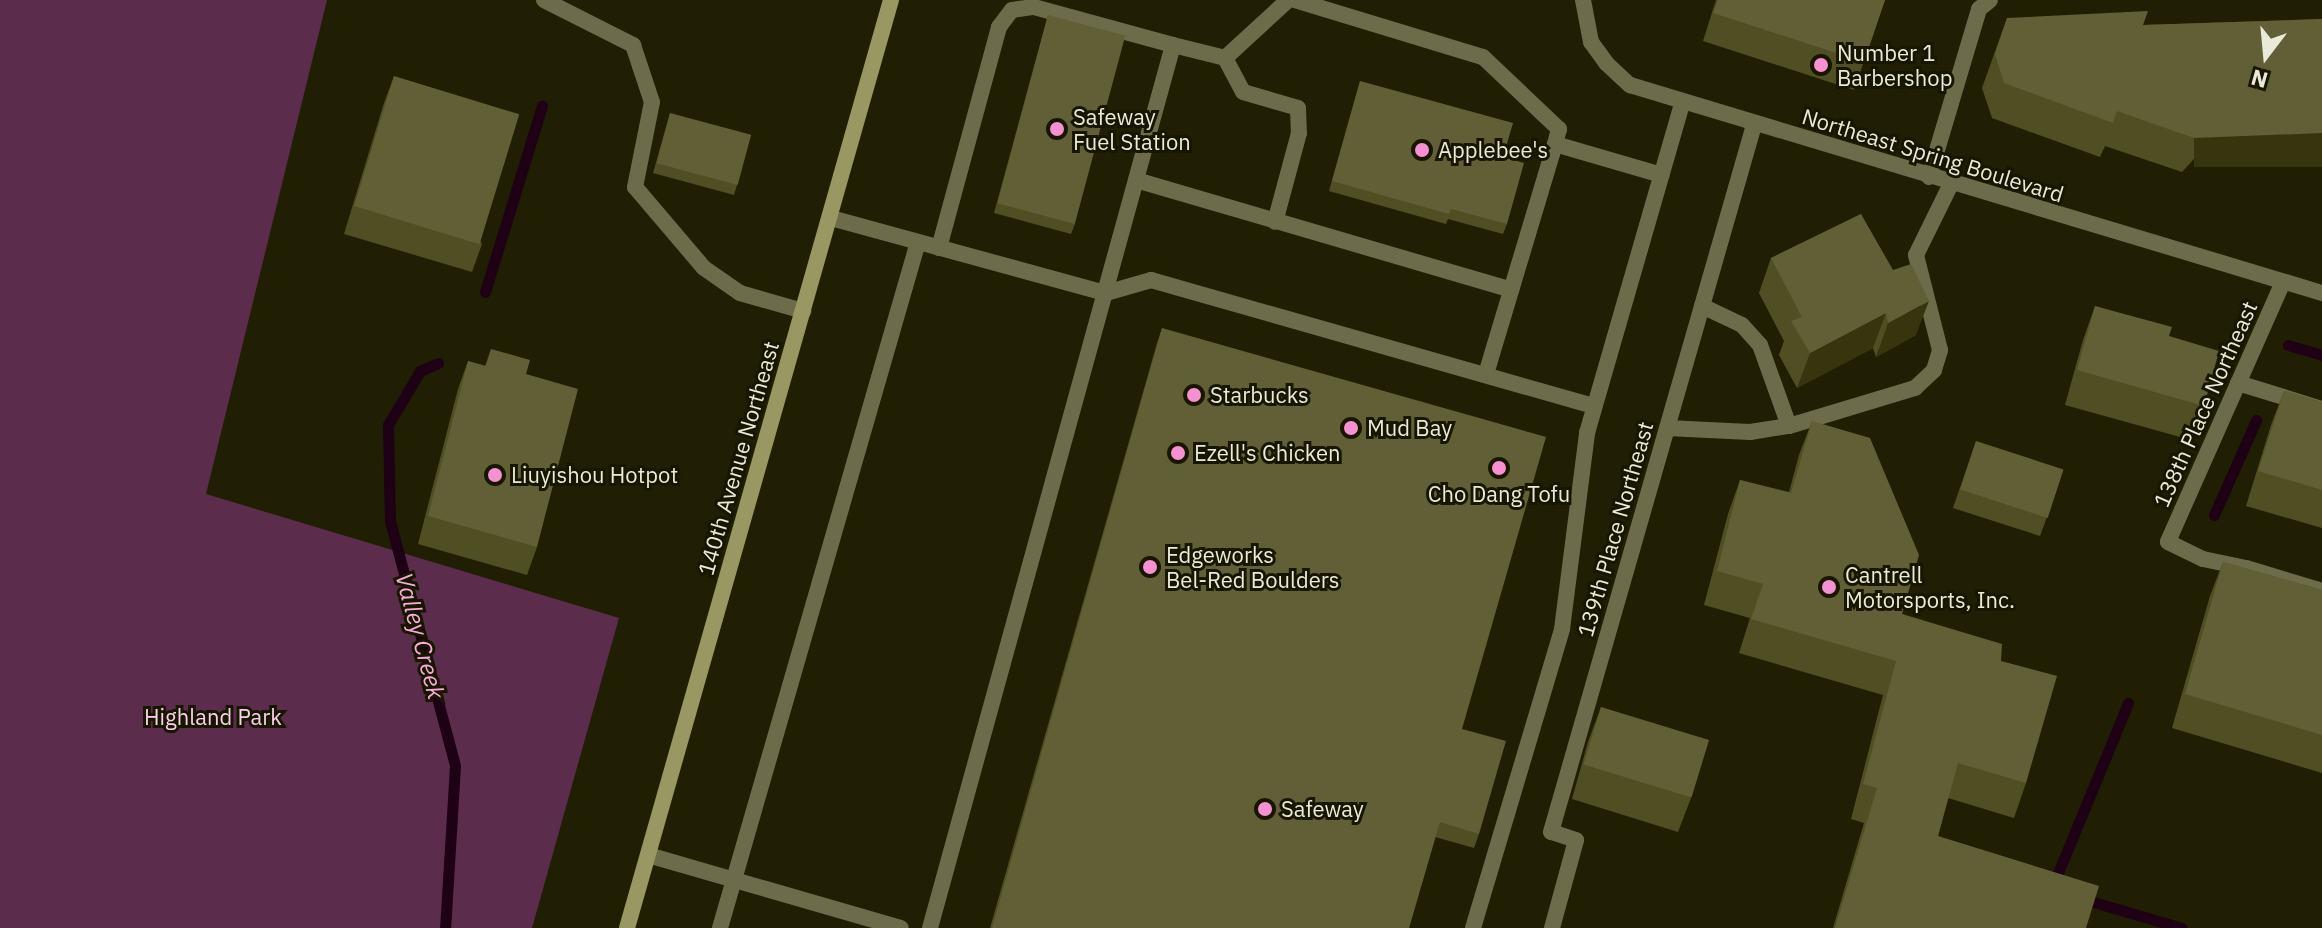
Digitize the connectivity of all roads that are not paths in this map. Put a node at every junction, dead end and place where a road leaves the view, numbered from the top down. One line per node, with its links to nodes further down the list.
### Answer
1 (544, 0): 25 (street)
2 (891, 0): 16 (main road, 140th Avenue Northeast)
3 (1288, 0): 8 (street)
4 (1295, 0): 11 (street)
5 (1583, 0): 9 (street, Northeast Spring Boulevard)
6 (1990, 0): 13 (street)
7 (1173, 45): 8 (street); 14 (street); 19 (street)
8 (1225, 58): 17 (street)
9 (1682, 103): 10 (street, Northeast Spring Boulevard); 12 (street)
10 (1754, 125): 13 (street, Northeast Spring Boulevard); 24 (street, 139th Place Northeast)
11 (1555, 144): 12 (street); 21 (street)
12 (1662, 175): 28 (street)
13 (1929, 177): 15 (street, Northeast Spring Boulevard)
14 (1136, 180): 17 (street); 22 (street)
15 (1951, 184): 20 (street, Northeast Spring Boulevard); 30 (street)
16 (831, 218): 18 (street); 25 (main road, 140th Avenue Northeast)
17 (1275, 222): 21 (street)
18 (918, 242): 19 (street); 34 (street)
19 (939, 248): 22 (street)
20 (2283, 282): 23 (street, Northeast Spring Boulevard); 27 (street, 138th Place Northeast)
21 (1511, 290): 26 (street)
22 (1106, 293): 26 (street); 38 (street)
23 (2322, 293)
24 (1702, 306): 30 (street); 31 (street, 139th Place Northeast)
25 (803, 311): 33 (main road, 140th Avenue Northeast)
26 (1486, 374): 28 (street)
27 (2238, 383): 29 (street); 32 (street, 138th Place Northeast)
28 (1594, 406): 39 (street)
29 (2322, 409)
30 (1789, 426): 31 (street)
31 (1667, 428): 40 (street, 139th Place Northeast)
32 (2322, 591)
33 (648, 855): 34 (street); 35 (main road, 140th Avenue Northeast)
34 (734, 879): 36 (street); 37 (street)
35 (627, 928)
36 (720, 928)
37 (901, 928)
38 (930, 928)
39 (1473, 928)
40 (1552, 928)

